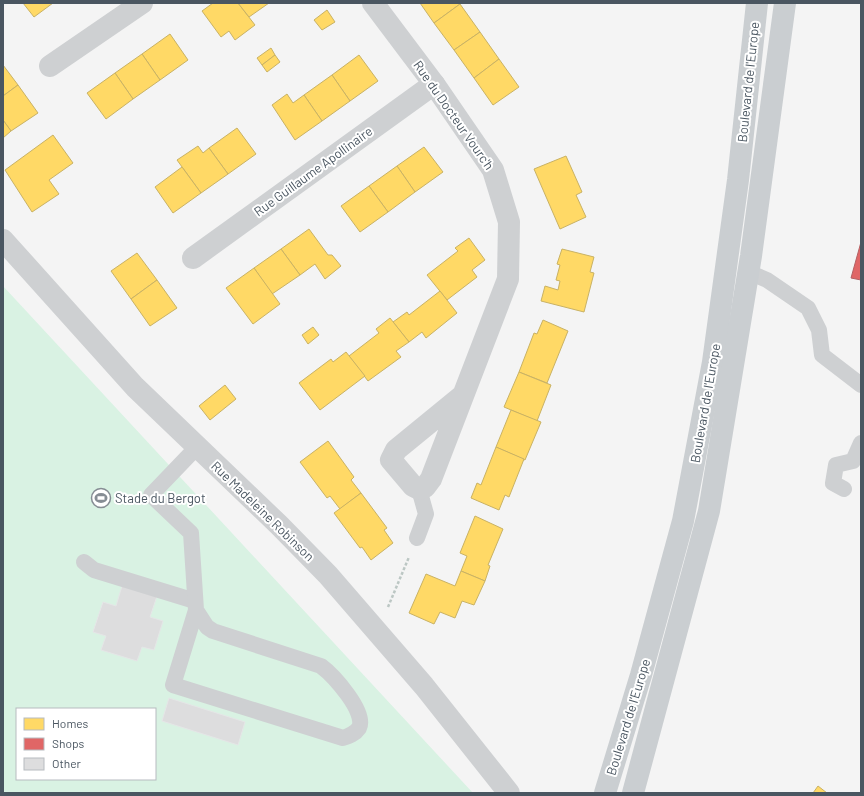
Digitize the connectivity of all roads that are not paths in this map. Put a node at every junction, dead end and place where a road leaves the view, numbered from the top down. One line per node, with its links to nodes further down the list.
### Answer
1 (142, 3): 5 (street)
2 (373, 3): 6 (street, Rue du Docteur Vourc'h)
3 (757, 3): 20 (main road, Boulevard de l'Europe)
4 (785, 3): 9 (main road, Boulevard de l'Europe)
5 (50, 66)
6 (434, 84): 8 (street, Rue Guillaume Apollinaire); 11 (street, Rue du Docteur Vourc'h)
7 (3, 240): 13 (street, Rue Madeleine Robinson)
8 (193, 258)
9 (748, 272): 10 (lane); 21 (main road, Boulevard de l'Europe)
10 (861, 384)
11 (462, 396): 14 (street, Rue du Docteur Vourc'h); 14 (street, Rue du Docteur Vourc'h)
12 (861, 443): 15 (lane)
13 (197, 447): 18 (lane); 19 (street, Rue Madeleine Robinson)
14 (419, 489): 16 (lane)
15 (844, 489)
16 (417, 538)
17 (84, 562): 18 (lane)
18 (196, 606): 18 (lane)
19 (509, 793)
20 (605, 793)
21 (633, 793)

